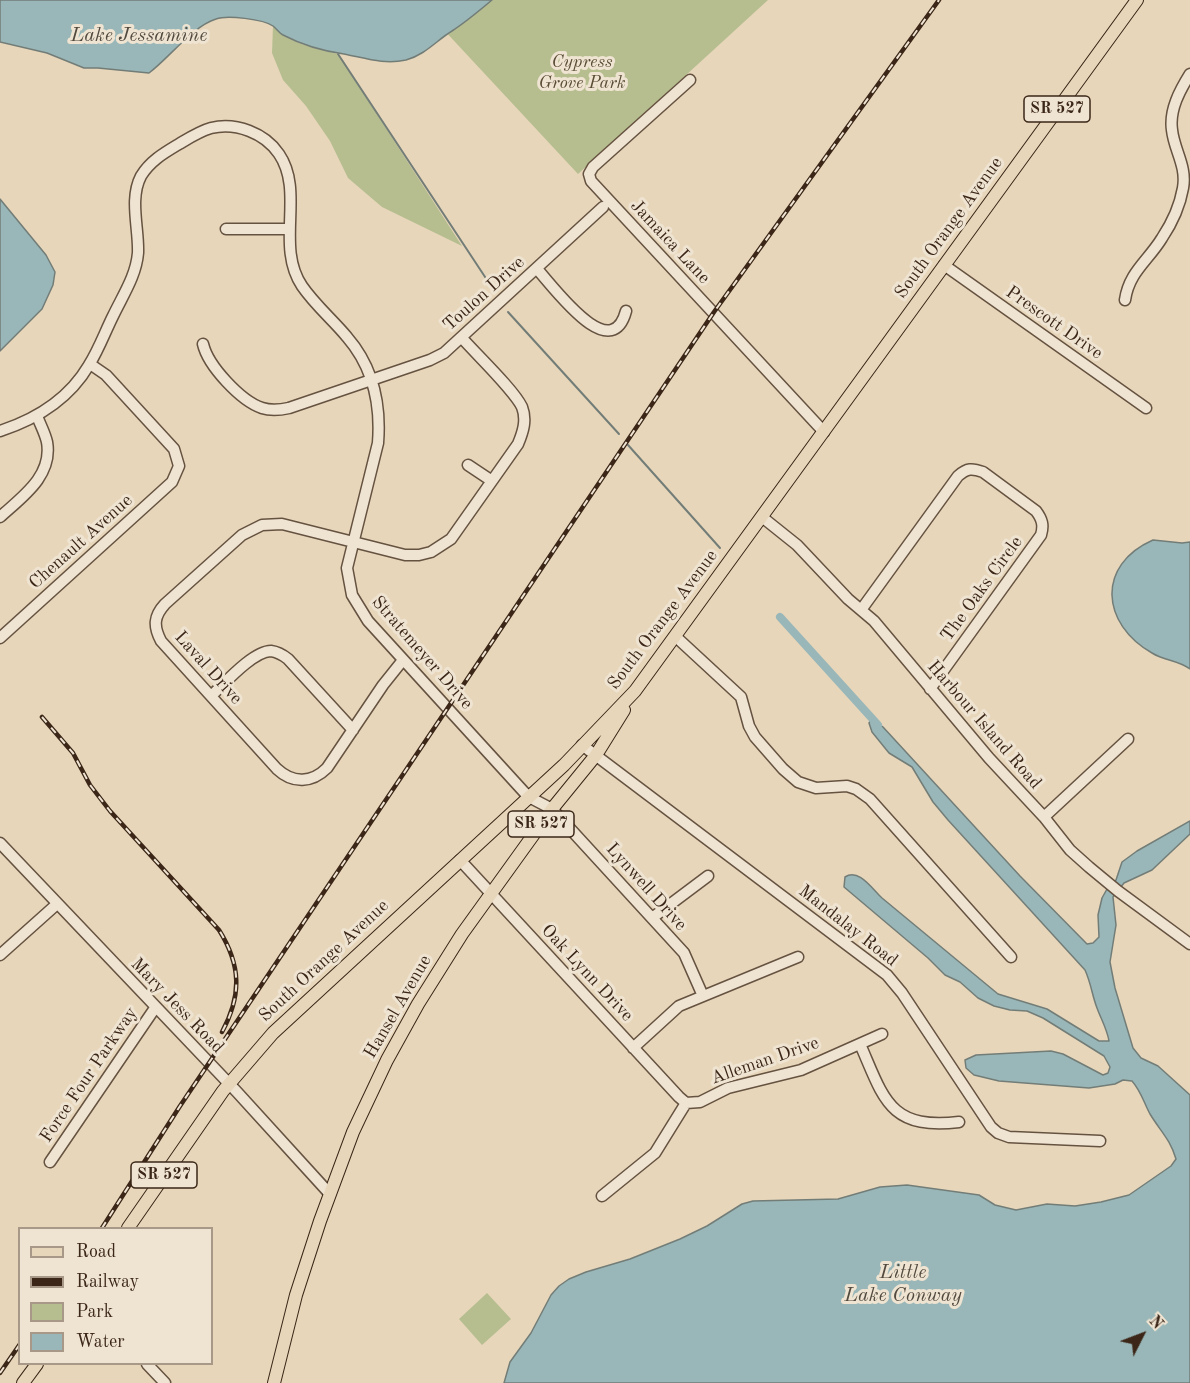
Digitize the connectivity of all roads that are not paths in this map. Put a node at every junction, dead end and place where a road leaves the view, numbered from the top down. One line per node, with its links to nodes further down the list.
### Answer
1 (1137, 0): 7 (main road, South Orange Avenue / SR 527)
2 (1190, 74): 9 (street)
3 (690, 80): 18 (street, Jamaica Lane)
4 (603, 207): 8 (street, Toulon Drive)
5 (226, 229): 6 (street)
6 (289, 229): 13 (street, Stratemeyer Drive); 14 (street, Stratemeyer Drive)
7 (944, 265): 15 (street, Prescott Drive); 18 (main road, South Orange Avenue / SR 527)
8 (537, 269): 10 (street); 11 (street, Toulon Drive)
9 (1125, 300)
10 (626, 311)
11 (462, 338): 14 (street, Toulon Drive); 20 (street, Laval Drive)
12 (203, 344): 14 (street, Toulon Drive)
13 (90, 364): 16 (street, Stratemeyer Drive); 26 (street, Chenault Avenue)
14 (372, 380): 23 (street, Stratemeyer Drive)
15 (1146, 408)
16 (37, 416): 17 (street, Stratemeyer Drive); 21 (street)
17 (0, 431)
18 (824, 432): 22 (main road, South Orange Avenue / SR 527)
19 (468, 465): 20 (street)
20 (492, 482): 23 (street, Laval Drive)
21 (0, 517)
22 (762, 517): 24 (street, Harbour Island Road); 25 (main road, South Orange Avenue / SR 527)
23 (352, 542): 27 (street, Stratemeyer Drive); 30 (street, Laval Drive)
24 (861, 610): 28 (street, Harbour Island Road); 28 (street, The Oaks Circle)
25 (675, 636): 29 (main road, South Orange Avenue / SR 527); 47 (street)
26 (0, 638)
27 (403, 660): 31 (street, Laval Drive); 35 (street, Stratemeyer Drive)
28 (930, 689): 37 (street, Harbour Island Road)
29 (635, 691): 33 (main road, South Orange Avenue / SR 527); 34 (main road, Hansel Avenue / SR 527)
30 (211, 696): 31 (street); 31 (street, Laval Drive)
31 (353, 730)
32 (1128, 739): 37 (street)
33 (582, 745): 34 (street, Mandalay Road); 35 (main road, South Orange Avenue / SR 527)
34 (596, 755): 36 (main road, Hansel Avenue / SR 527); 56 (street, Mandalay Road)
35 (529, 797): 36 (street, Stratemeyer Drive); 39 (main road, South Orange Avenue / SR 527)
36 (552, 809): 41 (main road, Hansel Avenue / SR 527); 43 (street, Lynwell Drive)
37 (1044, 817): 44 (street, Harbour Island Road)
38 (0, 843): 42 (street, Mary Jess Road)
39 (460, 860): 41 (street, Oak Lynn Drive); 53 (main road, South Orange Avenue / SR 527)
40 (708, 876): 43 (street)
41 (490, 893): 52 (street, Oak Lynn Drive); 58 (main road, Hansel Avenue / SR 527)
42 (57, 904): 45 (street); 49 (street, Mary Jess Road)
43 (652, 918): 48 (street, Lynwell Drive)
44 (1190, 944)
45 (0, 955)
46 (798, 957): 48 (street)
47 (1011, 957)
48 (703, 996): 52 (street)
49 (155, 1008): 53 (street, Mary Jess Road); 57 (street, Force Four Parkway)
50 (882, 1034): 51 (street, Alleman Drive)
51 (860, 1044): 54 (street, Alleman Drive); 55 (street)
52 (633, 1048): 54 (street, Oak Lynn Drive)
53 (228, 1084): 58 (street, Mary Jess Road); 60 (main road, South Orange Avenue / SR 527)
54 (689, 1103): 59 (street)
55 (959, 1122)
56 (1100, 1141)
57 (50, 1162)
58 (329, 1193): 65 (main road, Hansel Avenue / SR 527)
59 (602, 1196)
60 (129, 1227)
61 (36, 1365): 63 (main road)
62 (148, 1365): 64 (street)
63 (23, 1383)
64 (165, 1383)
65 (274, 1383)

